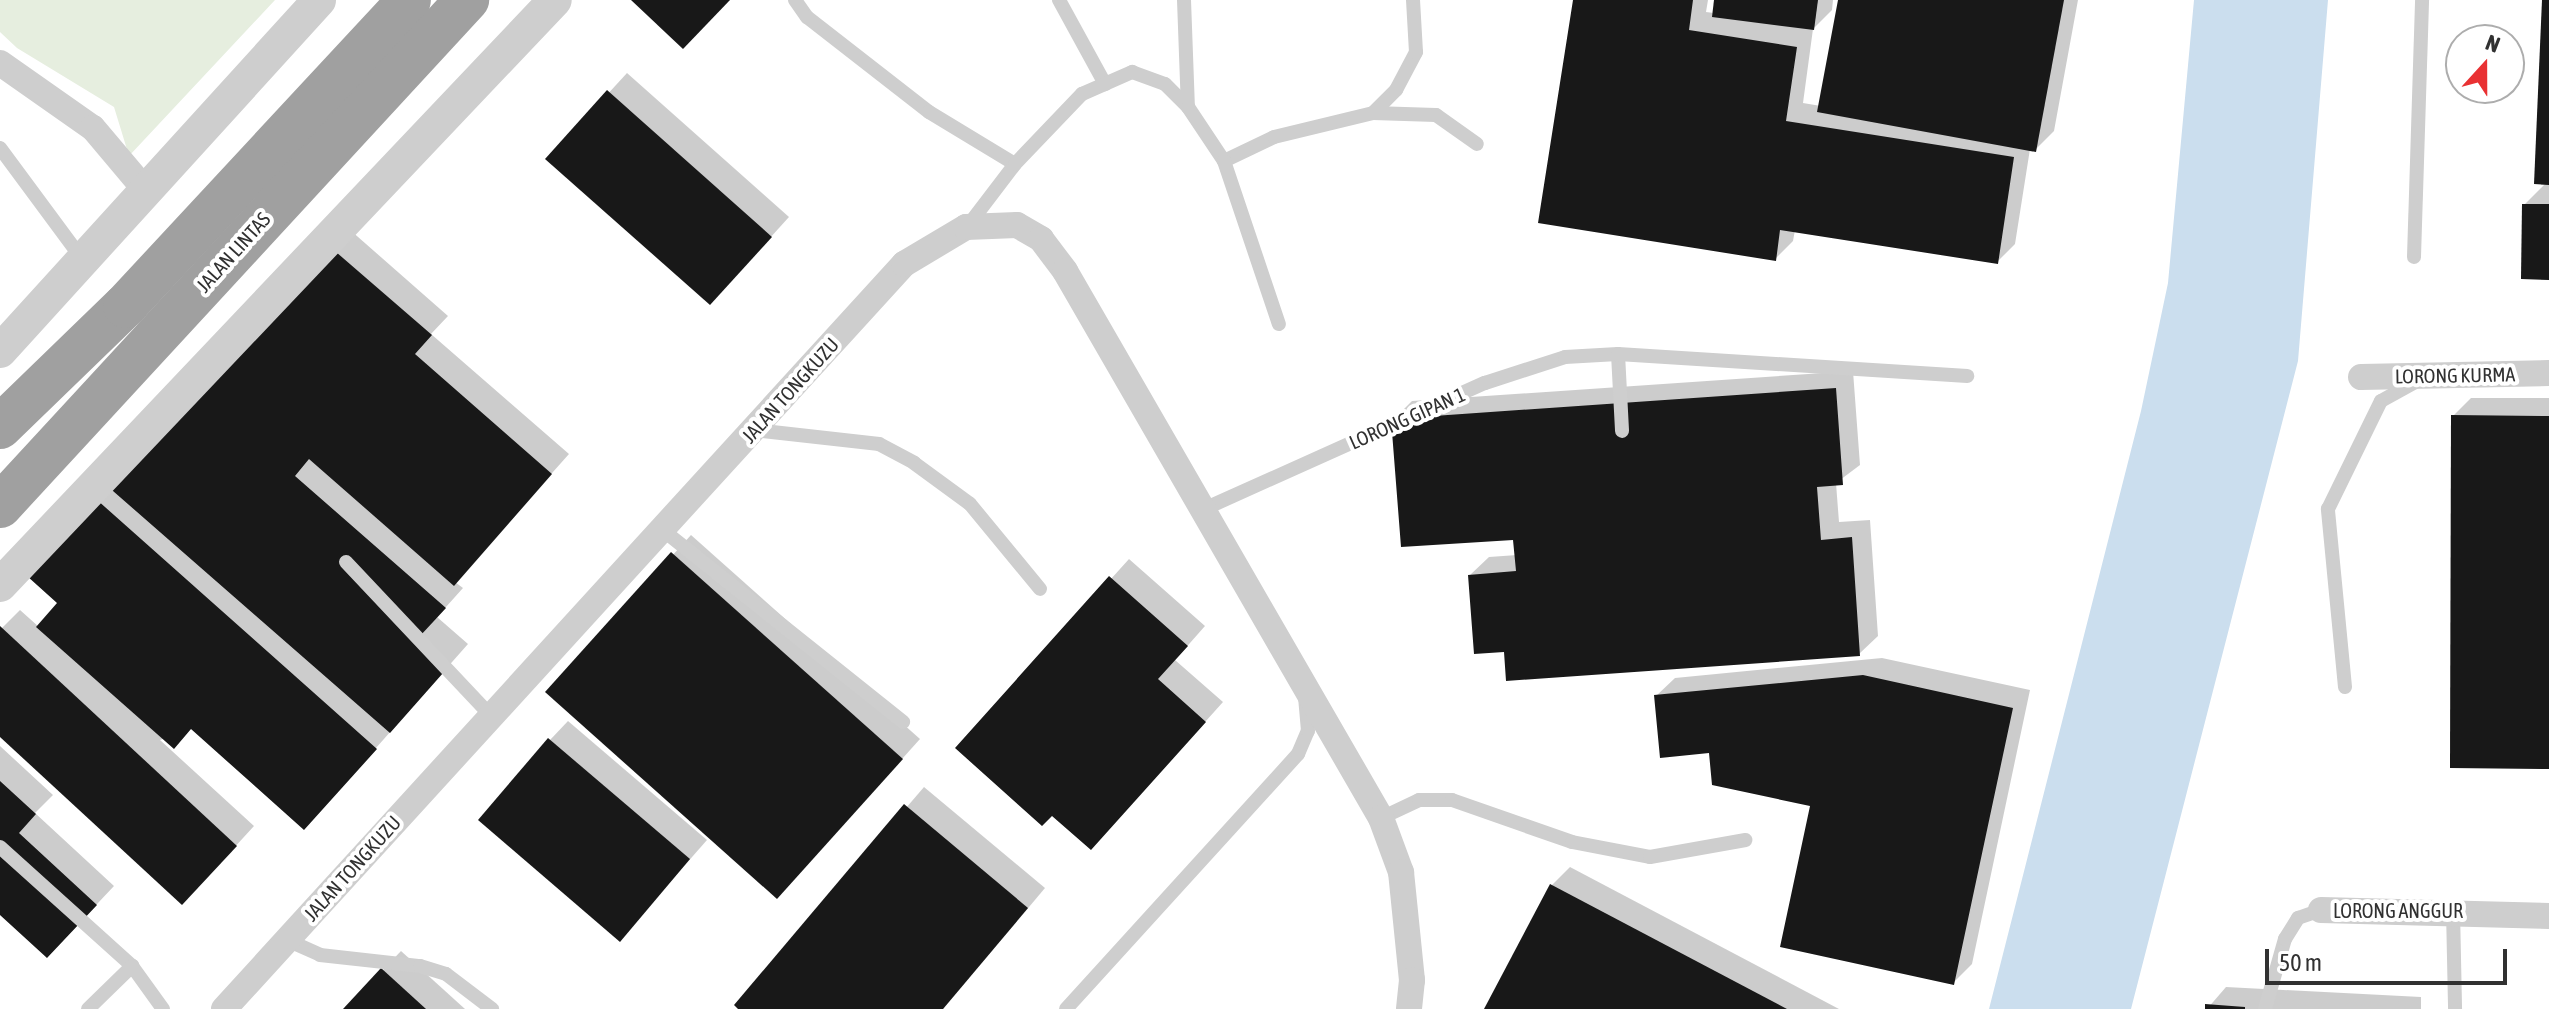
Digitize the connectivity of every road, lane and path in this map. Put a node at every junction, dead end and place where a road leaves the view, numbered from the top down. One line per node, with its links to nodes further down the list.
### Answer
1 (319, 0): 18 (street)
2 (409, 0): 29 (highway, JALAN LINTAS)
3 (467, 0): 32 (highway, JALAN LINTAS)
4 (555, 0): 36 (street)
5 (795, 0): 17 (lane)
6 (1059, 0): 11 (lane)
7 (1184, 0): 12 (lane)
8 (1413, 0): 13 (lane)
9 (2422, 0): 20 (lane)
10 (0, 63): 18 (street)
11 (1105, 84): 12 (lane); 17 (lane)
12 (1188, 107): 16 (lane)
13 (1373, 113): 14 (lane); 16 (lane)
14 (1477, 144)
15 (0, 148): 21 (lane)
16 (1224, 161): 22 (lane)
17 (1015, 164): 19 (lane)
18 (146, 191): 21 (street)
19 (966, 227): 30 (street, JALAN TONGKUZU); 33 (street, JALAN TONGKUZU)
20 (2414, 257)
21 (82, 259): 23 (street)
22 (1279, 324)
23 (0, 351)
24 (1618, 354): 27 (lane, LORONG GIPAN 1); 31 (lane); 33 (lane, LORONG GIPAN 1)
25 (2549, 373): 26 (street, LORONG KURMA)
26 (2428, 375): 28 (street, LORONG KURMA); 39 (lane)
27 (1967, 376)
28 (2361, 377)
29 (0, 427)
30 (754, 430): 34 (street, JALAN TONGKUZU); 37 (lane)
31 (1622, 431)
32 (0, 506)
33 (1204, 509): 38 (street, JALAN TONGKUZU)
34 (664, 531): 40 (street, JALAN TONGKUZU); 41 (lane)
35 (346, 562): 40 (lane)
36 (0, 585)
37 (1040, 589)
38 (1304, 685): 42 (street, JALAN TONGKUZU); 54 (lane)
39 (2345, 687)
40 (491, 716): 48 (street, JALAN TONGKUZU)
41 (903, 722)
42 (1381, 818): 43 (lane); 55 (street, JALAN TONGKUZU)
43 (1745, 840)
44 (0, 847): 49 (lane)
45 (2453, 909): 46 (street, LORONG ANGGUR); 47 (street, LORONG ANGGUR); 57 (lane)
46 (2321, 910): 56 (lane, LORONG ANGGUR)
47 (2549, 916)
48 (287, 940): 52 (street, JALAN TONGKUZU); 53 (lane)
49 (132, 966): 50 (lane); 51 (lane)
50 (88, 1009)
51 (163, 1009)
52 (224, 1009)
53 (492, 1009)
54 (1066, 1009)
55 (1409, 1009)
56 (2265, 1009)
57 (2455, 1009)

